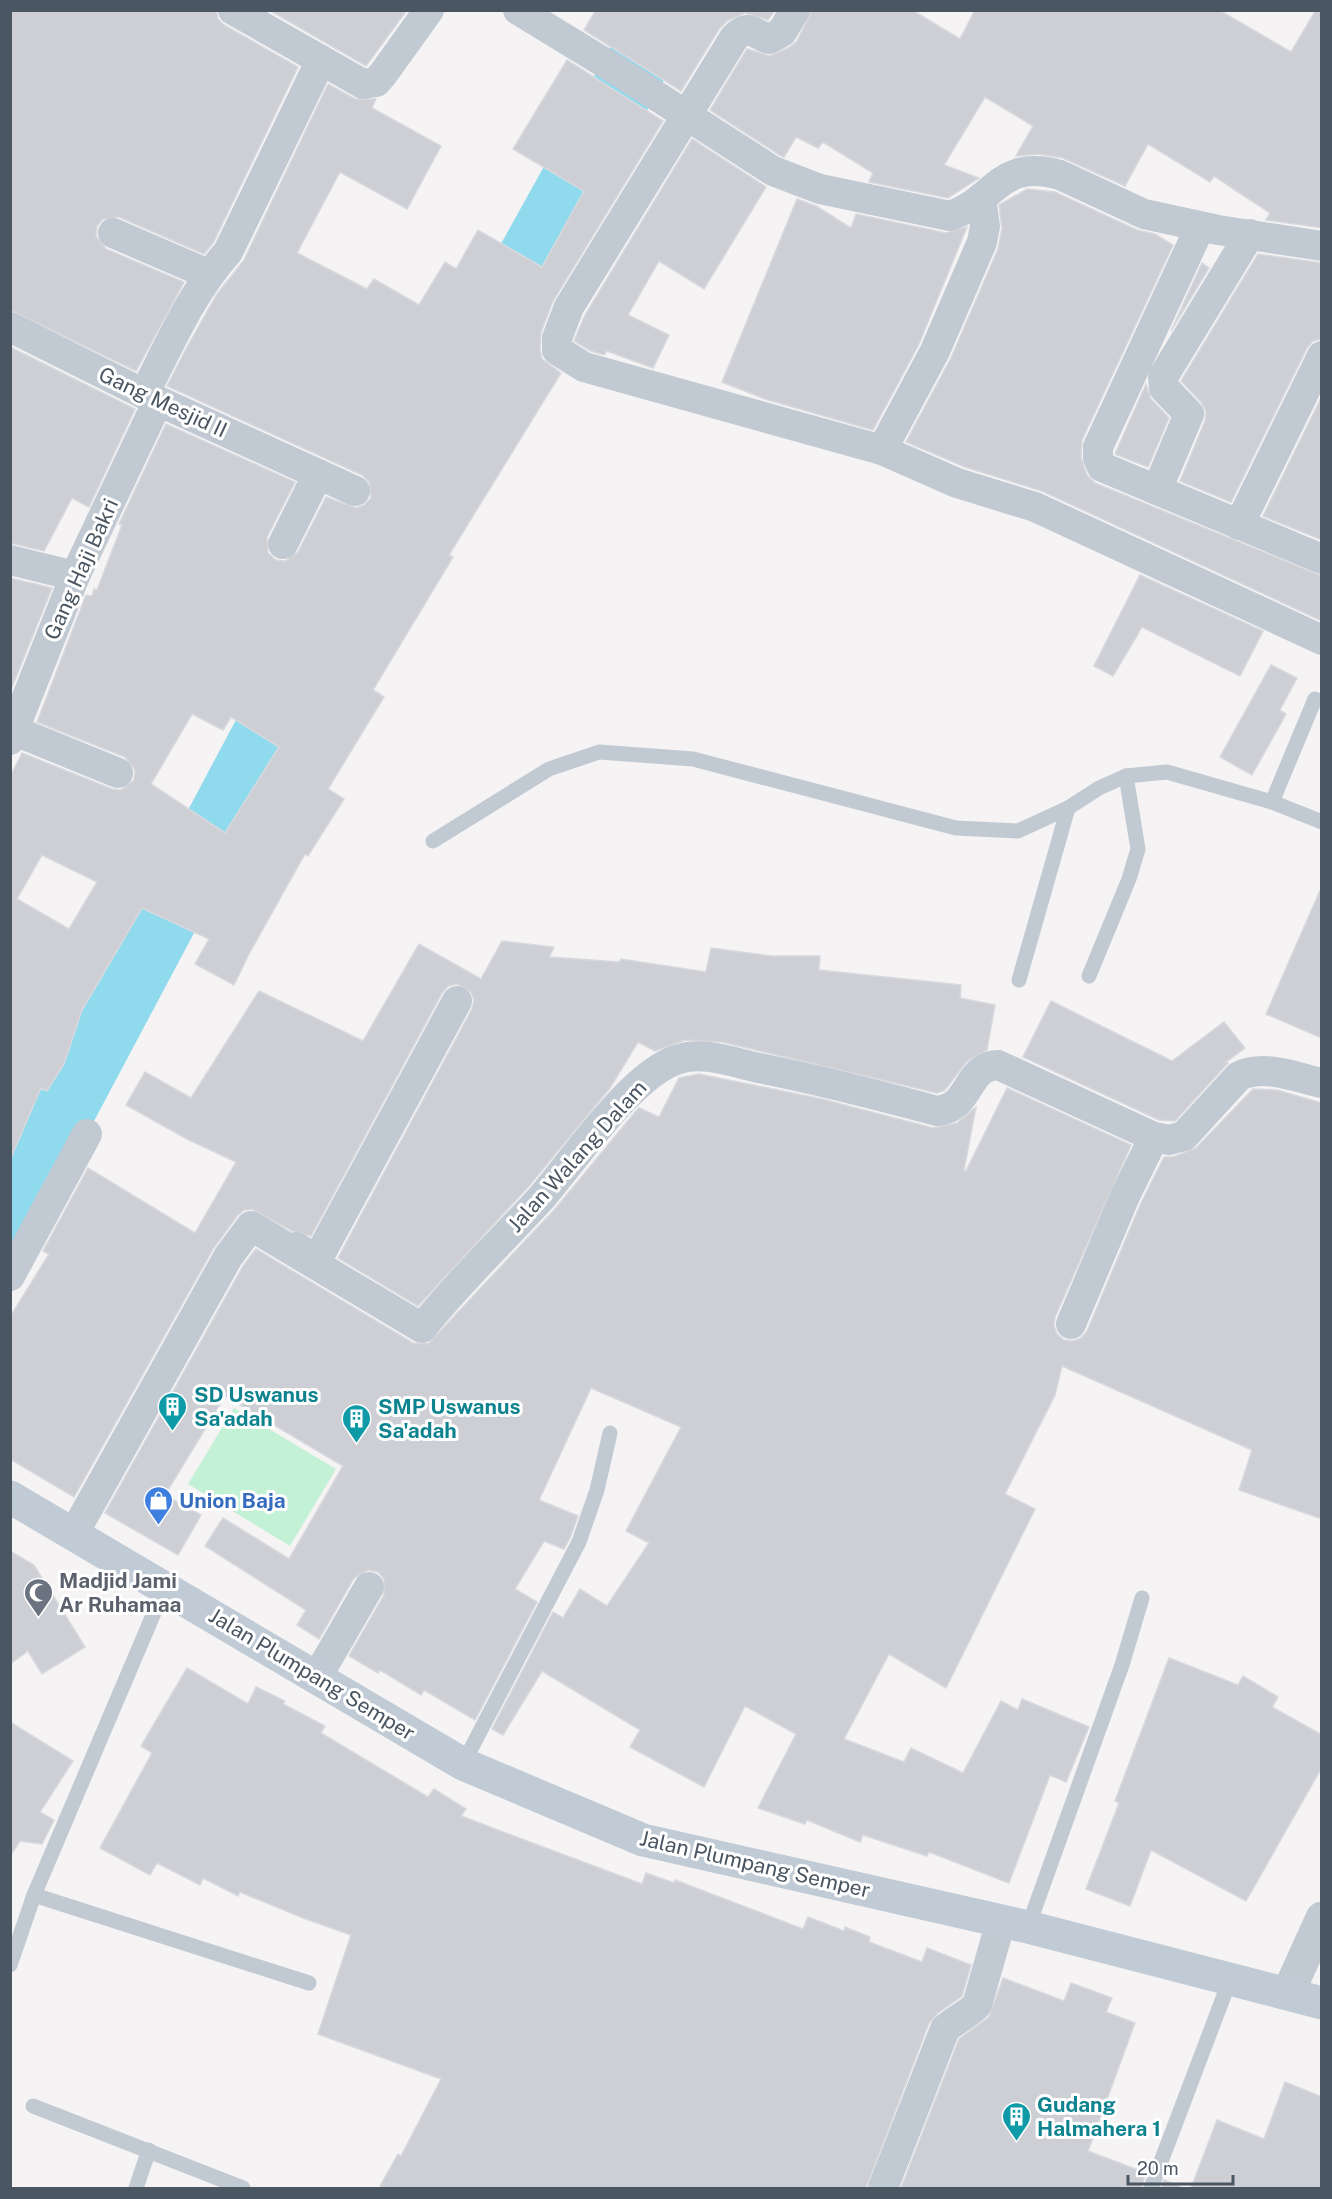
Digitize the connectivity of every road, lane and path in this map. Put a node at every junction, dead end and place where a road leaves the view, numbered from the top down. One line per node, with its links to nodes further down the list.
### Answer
1 (233, 10): 5 (street)
2 (429, 10): 5 (street)
3 (518, 10): 6 (street)
4 (795, 10): 6 (street)
5 (321, 60): 12 (street, Gang Haji Bakri)
6 (685, 116): 7 (street); 16 (street)
7 (981, 198): 8 (street); 16 (street)
8 (1200, 226): 10 (street); 18 (street)
9 (112, 233): 12 (street)
10 (1250, 234): 11 (street); 18 (street)
11 (1322, 246)
12 (208, 274): 15 (street, Gang Haji Bakri)
13 (10, 327): 15 (street, Gang Mesjid II)
14 (1322, 356): 20 (street)
15 (151, 398): 17 (street, Gang Mesjid II); 24 (street, Gang Haji Bakri)
16 (882, 450): 25 (street)
17 (318, 474): 19 (street, Gang Mesjid II); 21 (street)
18 (1157, 490): 20 (street)
19 (355, 492)
20 (1239, 525): 22 (street)
21 (283, 544)
22 (1322, 559)
23 (10, 560): 24 (street)
24 (75, 576): 27 (street, Gang Haji Bakri)
25 (1322, 640)
26 (1315, 699): 30 (lane)
27 (11, 733): 28 (street)
28 (118, 773)
29 (1126, 776): 30 (lane); 31 (lane); 34 (lane)
30 (1272, 802): 32 (lane)
31 (1068, 808): 33 (lane); 35 (lane)
32 (1322, 822)
33 (433, 841)
34 (1089, 976)
35 (1019, 980)
36 (458, 1001): 40 (street)
37 (1322, 1083): 39 (street, Jalan Walang Dalam)
38 (87, 1134): 41 (street)
39 (1154, 1137): 40 (street, Jalan Walang Dalam); 42 (street)
40 (252, 1226): 45 (street)
41 (10, 1276)
42 (1071, 1324)
43 (610, 1433): 50 (lane)
44 (10, 1497): 45 (main road, Jalan Plumpang Semper)
45 (73, 1534): 46 (main road, Jalan Plumpang Semper)
46 (165, 1587): 49 (main road, Jalan Plumpang Semper); 51 (lane)
47 (369, 1587): 49 (street)
48 (1142, 1598): 53 (lane)
49 (317, 1677): 50 (main road, Jalan Plumpang Semper)
50 (463, 1764): 53 (main road, Jalan Plumpang Semper)
51 (34, 1895): 54 (lane); 56 (lane)
52 (1322, 1918): 57 (street)
53 (1015, 1924): 55 (main road, Jalan Plumpang Semper); 63 (street)
54 (10, 1965)
55 (1231, 1977): 57 (main road, Jalan Plumpang Semper); 64 (lane)
56 (309, 1983)
57 (1288, 1993): 58 (main road, Jalan Plumpang Semper)
58 (1322, 2003)
59 (33, 2106): 60 (lane)
60 (149, 2150): 61 (lane); 62 (lane)
61 (136, 2188)
62 (243, 2188)
63 (883, 2188)
64 (1151, 2188)

